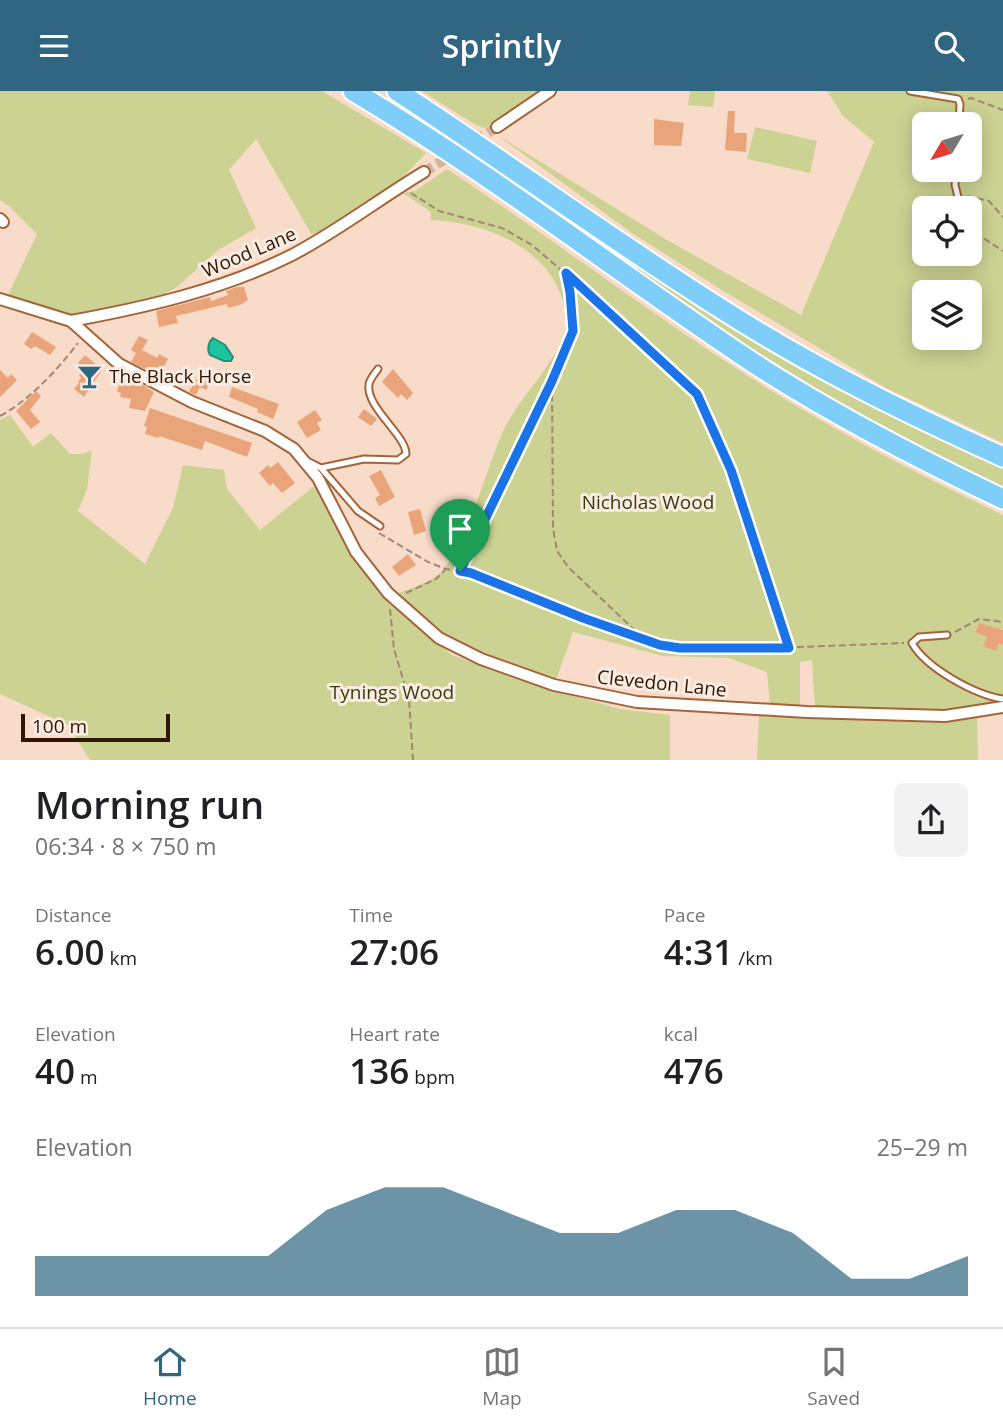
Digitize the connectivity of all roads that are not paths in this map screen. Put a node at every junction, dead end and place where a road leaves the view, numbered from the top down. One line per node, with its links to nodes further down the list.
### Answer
1 (353, 91): 14 (highway)
2 (397, 91): 11 (highway)
3 (551, 91): 6 (street)
4 (910, 91): 5 (lane)
5 (960, 112)
6 (498, 127)
7 (424, 172): 9 (street, Wood Lane)
8 (0, 299): 9 (street, Clevedon Lane)
9 (71, 321): 12 (street, Clevedon Lane)
10 (378, 369): 13 (lane)
11 (1003, 457)
12 (305, 461): 13 (lane); 18 (street, Clevedon Lane)
13 (321, 468): 15 (lane)
14 (1003, 499)
15 (380, 526)
16 (947, 635): 17 (lane)
17 (1003, 699)
18 (1003, 707)

